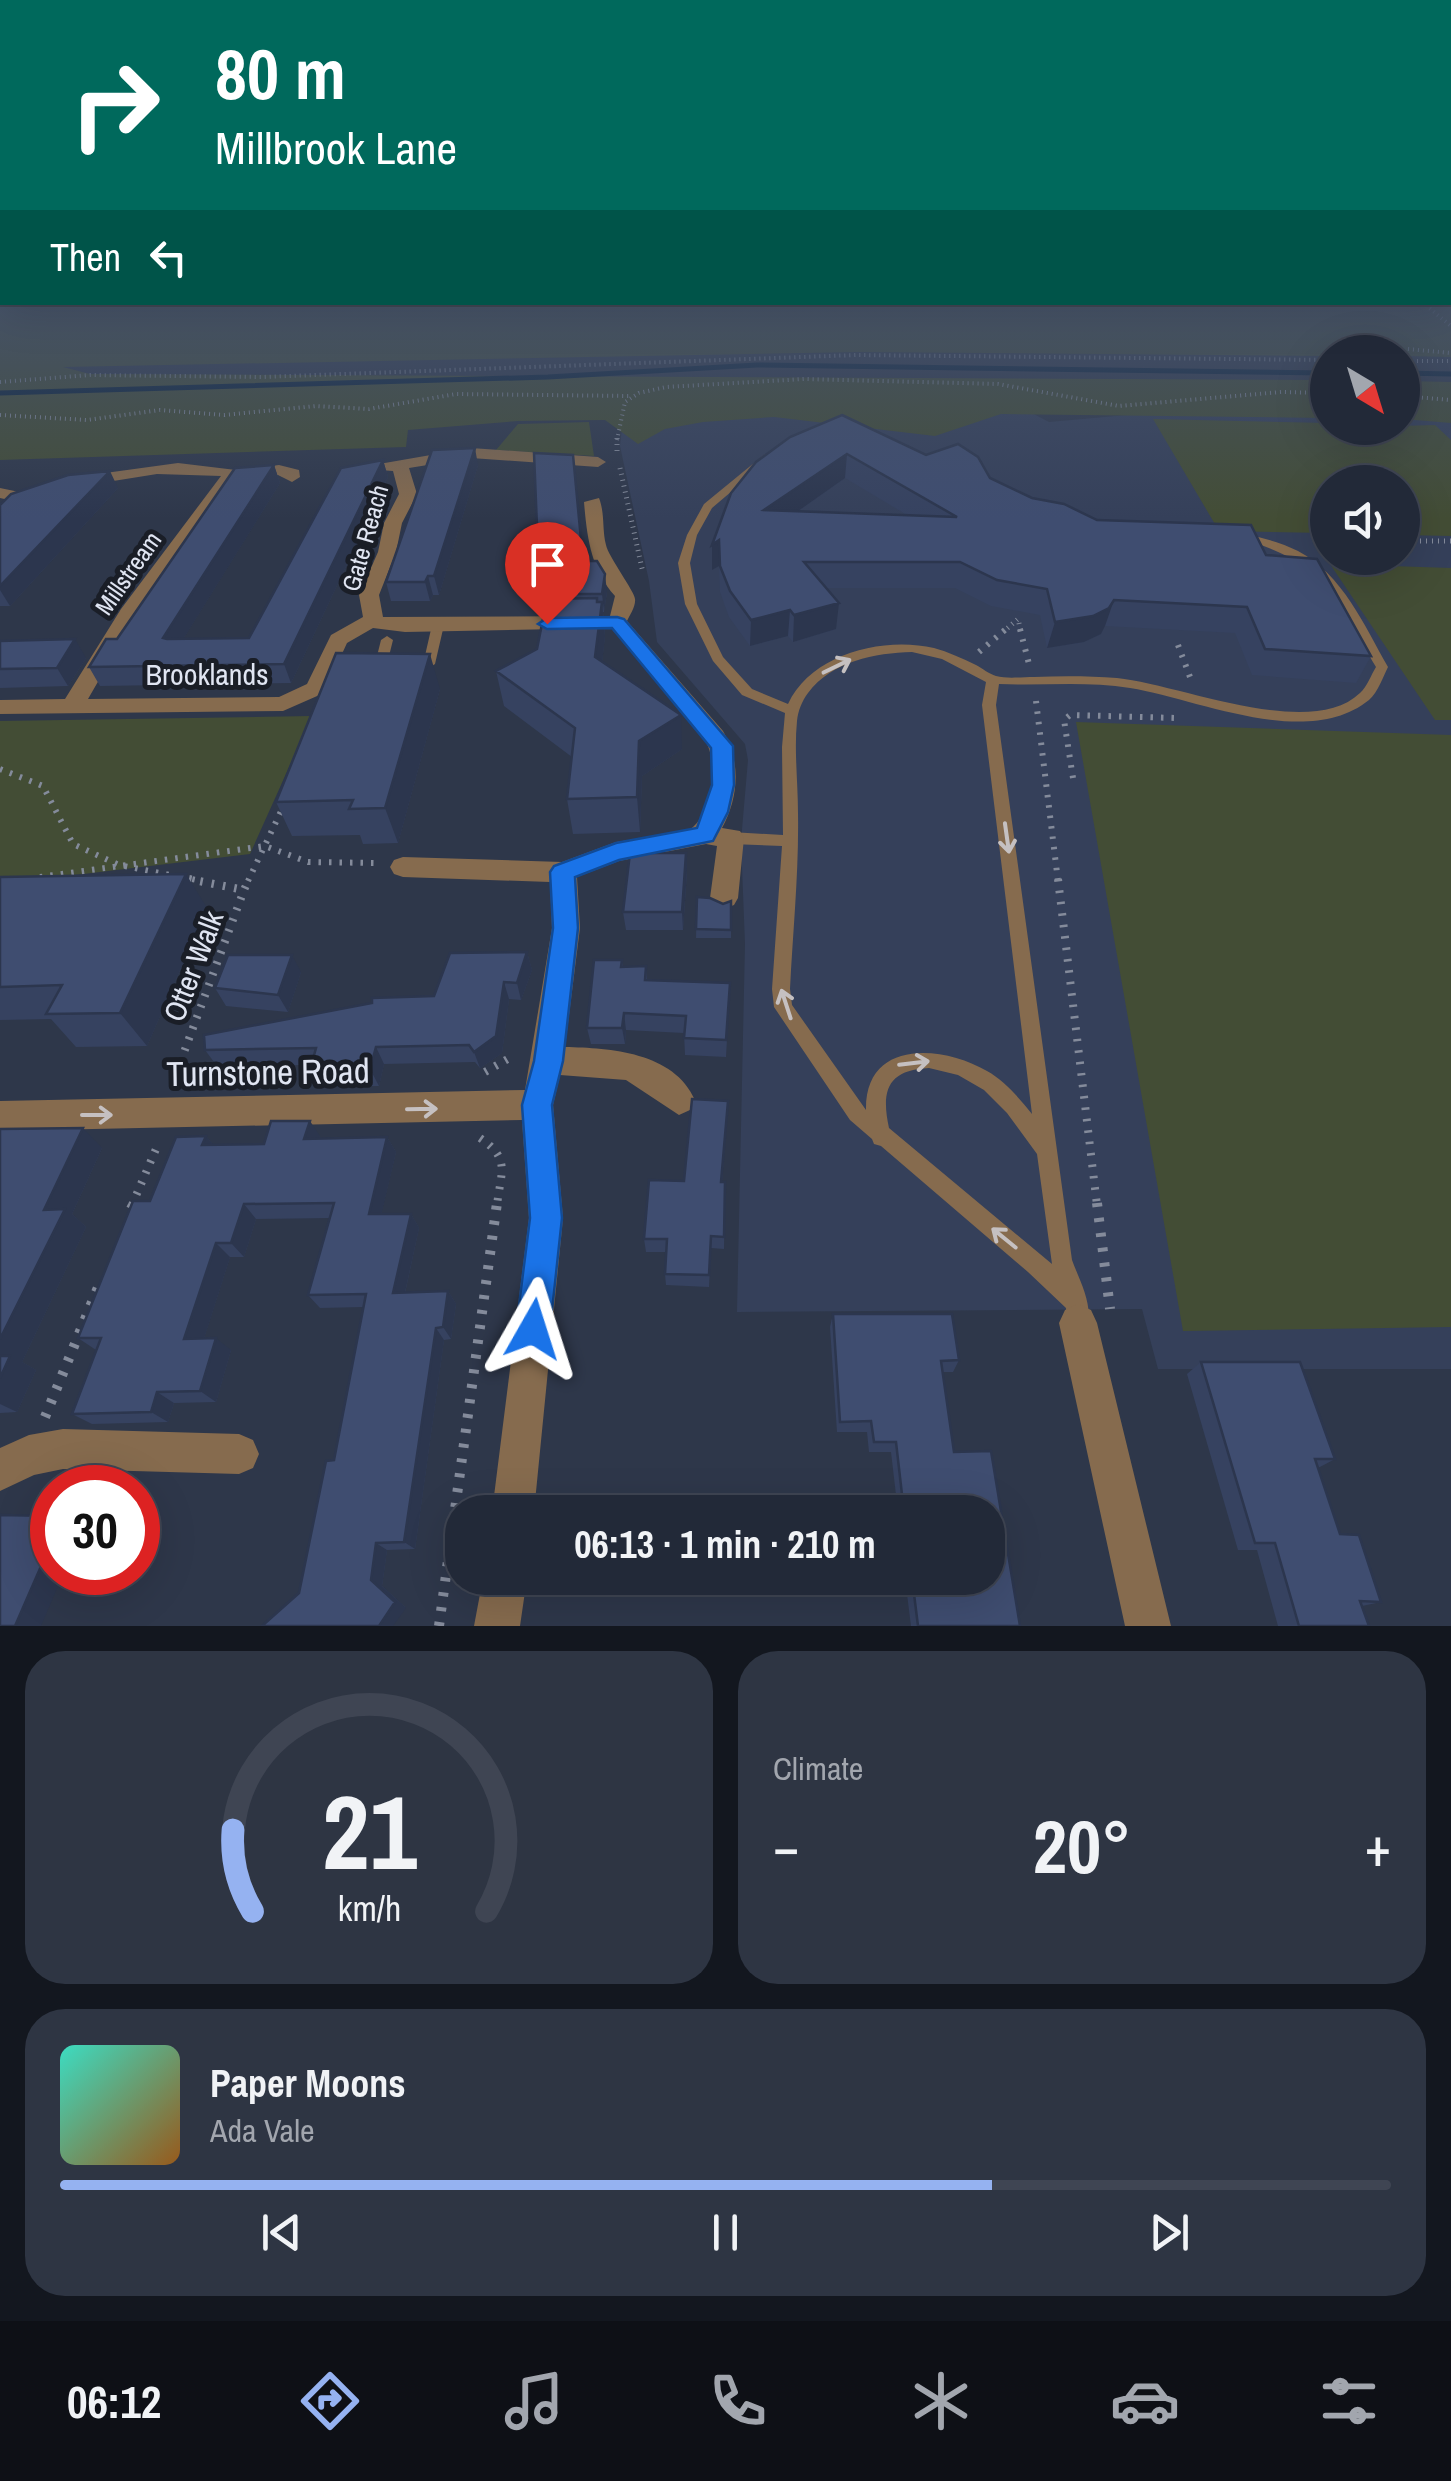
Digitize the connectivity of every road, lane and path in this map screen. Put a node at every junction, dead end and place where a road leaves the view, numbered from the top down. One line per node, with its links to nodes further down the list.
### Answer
1 (523, 367): 2 (path)
2 (0, 382)
3 (1310, 393): 4 (path)
4 (634, 396): 7 (path); 21 (path)
5 (1420, 397): 6 (path)
6 (1451, 400)
7 (0, 415)
8 (776, 450): 33 (lane)
9 (598, 462): 10 (street, Gate Reach)
10 (400, 465): 11 (street, Gate Reach); 23 (street, Gate Reach)
11 (360, 472)
12 (231, 474): 13 (street); 15 (street); 31 (street, Millstream)
13 (292, 477)
14 (0, 493): 15 (street)
15 (40, 493): 17 (street)
16 (593, 502): 25 (street)
17 (0, 516)
18 (1229, 532): 30 (lane)
19 (1420, 541): 20 (path)
20 (1451, 542)
21 (642, 572)
22 (1018, 619): 29 (path)
23 (373, 620): 24 (street, Gate Reach); 31 (street, Brooklands)
24 (438, 625): 25 (street, Gate Reach); 26 (lane)
25 (625, 632): 37 (street)
26 (388, 640)
27 (1178, 645): 30 (path)
28 (993, 680): 29 (lane); 33 (lane, one-way to 28); 53 (lane, one-way to 53)
29 (1034, 682): 30 (lane); 56 (path)
30 (1190, 697): 35 (path)
31 (73, 705): 32 (street, Brooklands)
32 (0, 708)
33 (792, 711): 38 (lane)
34 (0, 770): 40 (path)
35 (1073, 778)
36 (290, 792): 39 (path, Otter Walk)
37 (718, 837): 38 (lane); 42 (street); 45 (street)
38 (790, 841): 52 (lane, one-way to 38)
39 (265, 846): 40 (path); 41 (path); 44 (path, Otter Walk)
40 (119, 865): 43 (path); 44 (path)
41 (402, 868): 42 (street)
42 (562, 872): 46 (street)
43 (39, 877)
44 (244, 890): 50 (path, Otter Walk)
45 (724, 898)
46 (534, 1056): 47 (street); 48 (street); 49 (path)
47 (679, 1100)
48 (537, 1105): 49 (street, Turnstone Road); 59 (street)
49 (464, 1107): 50 (street, Turnstone Road, one-way to 49); 61 (path)
50 (170, 1115): 51 (street, Turnstone Road, one-way to 50); 54 (path, Otter Walk)
51 (0, 1116)
52 (881, 1137): 53 (lane, one-way to 53); 56 (lane, one-way to 52)
53 (1048, 1154): 56 (lane)
54 (126, 1222)
55 (103, 1276): 58 (path)
56 (1079, 1325): 63 (street)
57 (239, 1454): 58 (street)
58 (14, 1462)
59 (514, 1495)
60 (502, 1595): 62 (street)
61 (439, 1626)
62 (497, 1626)
63 (1148, 1626)

